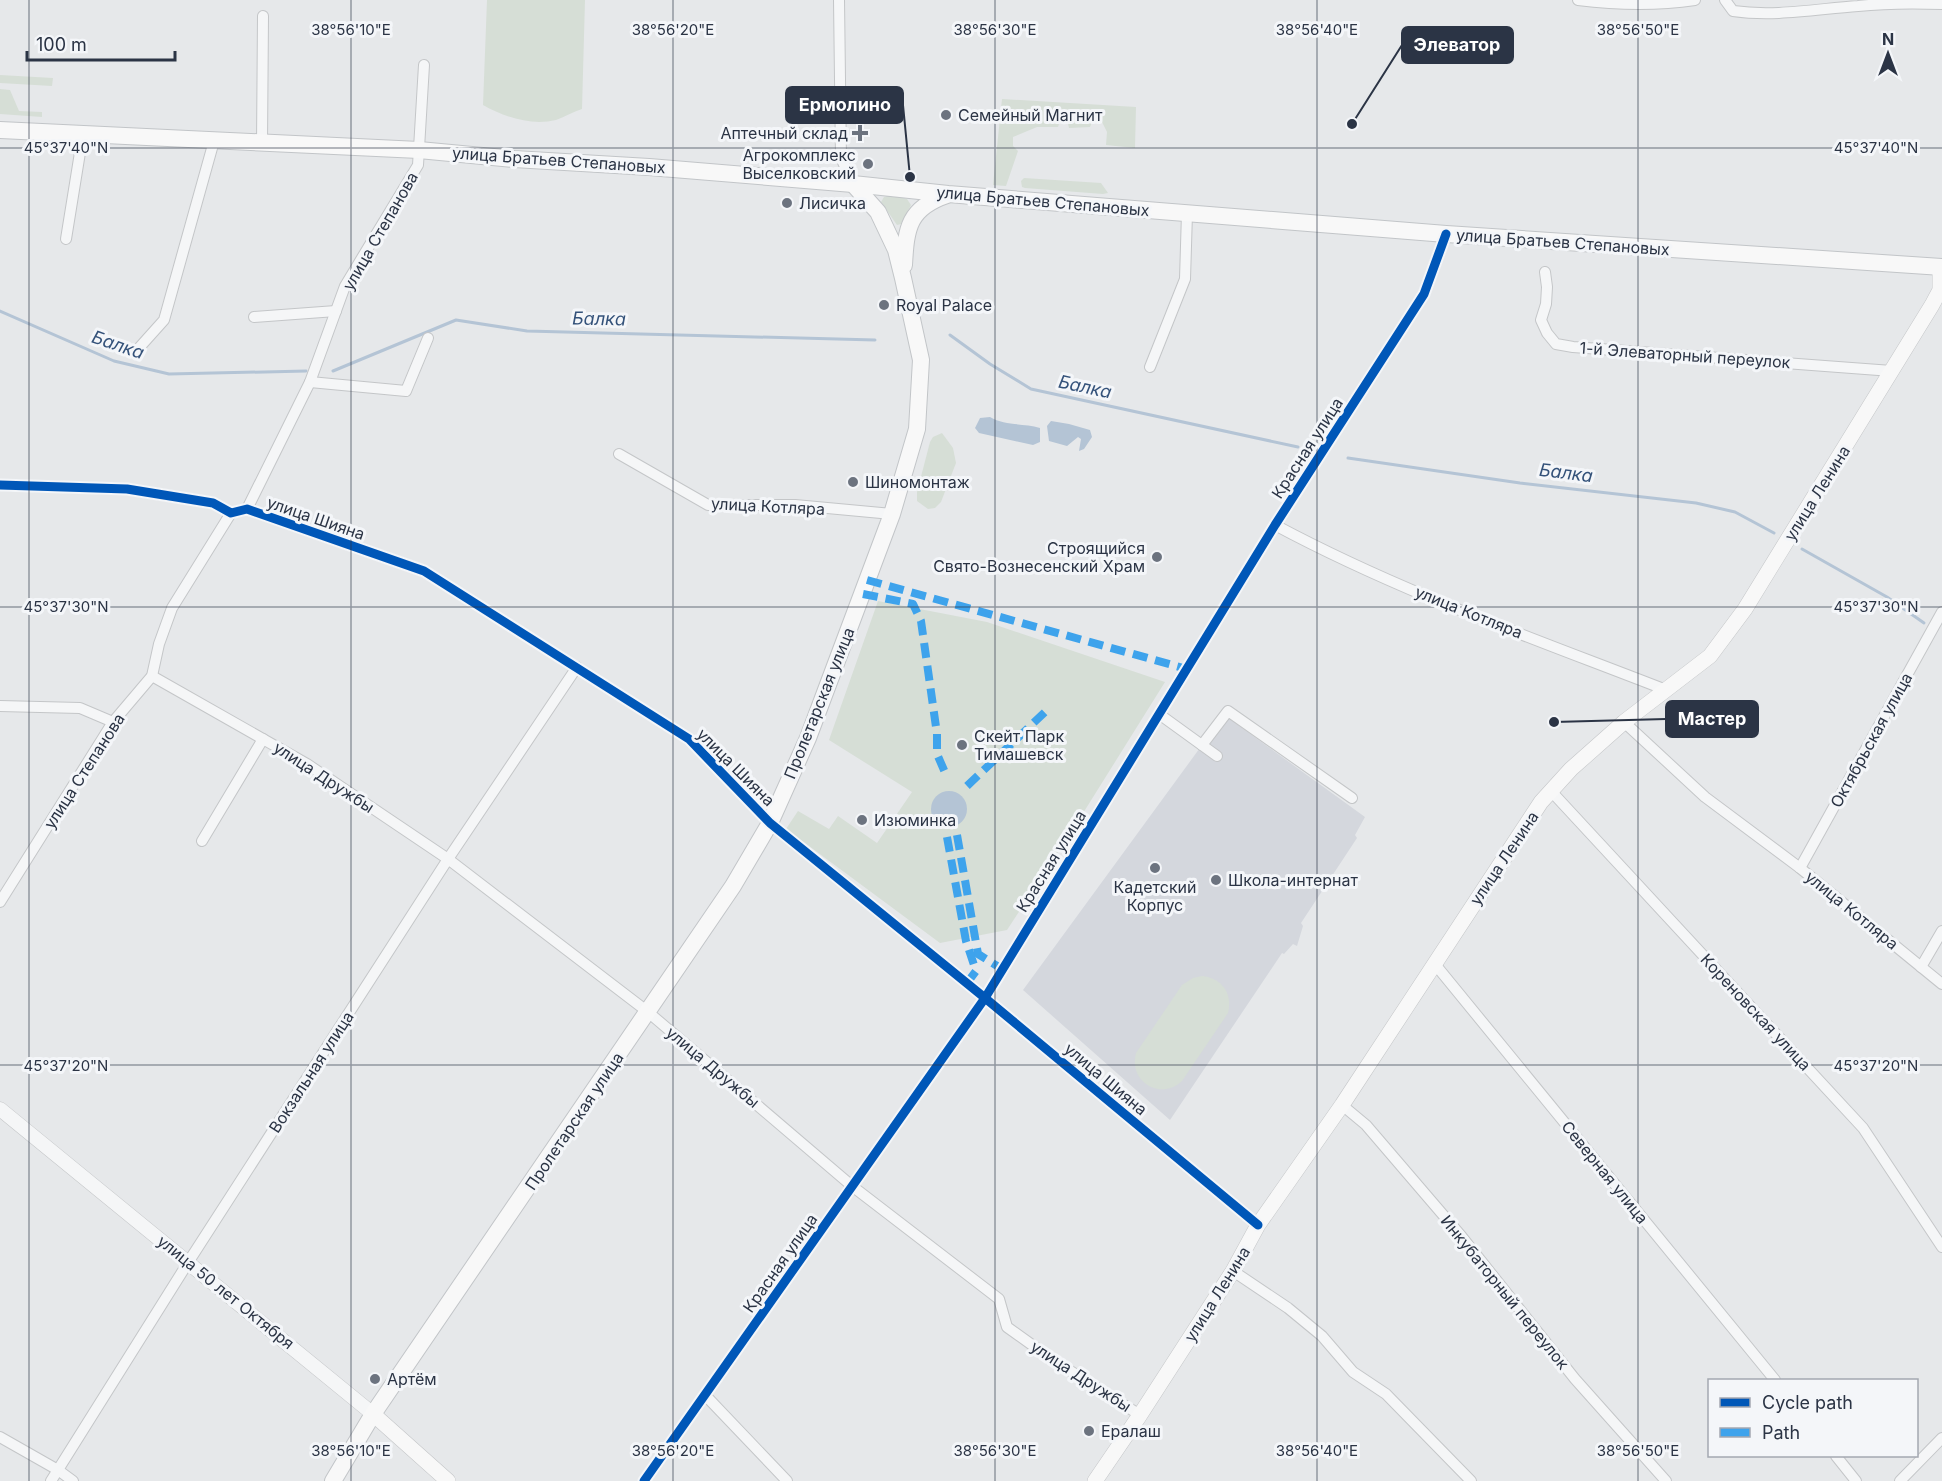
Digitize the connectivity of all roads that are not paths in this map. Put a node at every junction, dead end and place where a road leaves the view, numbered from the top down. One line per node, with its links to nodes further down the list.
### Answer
1 (839, 0): 13 (street, Пролетарская улица)
2 (1578, 0): 3 (street)
3 (1695, 0)
4 (1725, 0): 5 (street)
5 (1942, 4)
6 (263, 16): 11 (street)
7 (424, 65): 12 (street, улица Степанова)
8 (0, 130): 9 (main road, улица Братьев Степановых)
9 (83, 134): 10 (main road, улица Братьев Степановых); 17 (street)
10 (214, 141): 11 (main road, улица Братьев Степановых); 24 (street)
11 (262, 143): 12 (main road, улица Братьев Степановых)
12 (419, 150): 13 (main road, улица Братьев Степановых); 21 (street, улица Степанова)
13 (853, 184): 14 (main road, улица Братьев Степановых); 20 (main road, Пролетарская улица)
14 (948, 194): 15 (main road, улица Братьев Степановых); 20 (main road)
15 (1187, 213): 16 (main road, улица Братьев Степановых); 25 (street)
16 (1446, 234): 18 (main road, улица Братьев Степановых); 33 (street, Красная улица)
17 (66, 239)
18 (1941, 267): 26 (main road, улица Ленина)
19 (1545, 272): 26 (street, 1-й Элеваторный переулок)
20 (903, 278): 32 (main road, Пролетарская улица)
21 (336, 312): 22 (street); 27 (street, улица Степанова)
22 (254, 317)
23 (428, 338): 27 (street)
24 (138, 349)
25 (1150, 367)
26 (1892, 371): 37 (main road, улица Ленина)
27 (310, 382): 30 (street, улица Степанова)
28 (620, 454): 32 (street, улица Котляра)
29 (0, 485): 31 (street)
30 (247, 510): 31 (street, улица Шияна); 35 (street, улица Шияна)
31 (231, 513): 36 (street, улица Степанова)
32 (892, 514): 47 (main road, Пролетарская улица)
33 (1275, 525): 37 (street, улица Котляра); 39 (street, Красная улица)
34 (1942, 612): 50 (street, Октябрьская улица)
35 (577, 667): 47 (street, улица Шияна); 49 (street, Вокзальная улица)
36 (152, 676): 40 (street, улица Степанова); 42 (street, улица Дружбы)
37 (1666, 690): 41 (main road, улица Ленина)
38 (0, 706): 40 (street)
39 (1159, 714): 43 (street); 56 (street, Красная улица)
40 (113, 722): 51 (street, улица Степанова)
41 (1624, 722): 45 (main road, улица Ленина); 50 (street, улица Котляра)
42 (263, 739): 48 (street, улица Дружбы); 49 (street, улица Дружбы)
43 (1202, 745): 44 (street); 46 (street)
44 (1217, 756)
45 (1551, 791): 53 (main road, улица Ленина); 62 (street, Кореновская улица)
46 (1352, 798)
47 (770, 823): 56 (street, улица Шияна); 57 (main road, Пролетарская улица)
48 (202, 841)
49 (448, 859): 57 (street, улица Дружбы); 63 (street, Вокзальная улица)
50 (1800, 868): 54 (street, улица Котляра)
51 (0, 902)
52 (1942, 931): 54 (street)
53 (1434, 963): 58 (main road, улица Ленина); 65 (street, Северная улица)
54 (1921, 967): 55 (street, улица Котляра)
55 (1942, 984)
56 (985, 998): 60 (street, Красная улица); 61 (street, улица Шияна)
57 (648, 1012): 60 (street, улица Дружбы); 67 (main road, Пролетарская улица)
58 (1342, 1105): 61 (main road, улица Ленина); 81 (street, Инкубаторный переулок)
59 (0, 1109): 63 (street, улица 50 лет Октября)
60 (852, 1185): 66 (street, Красная улица); 68 (street, улица Дружбы)
61 (1258, 1226): 64 (main road, улица Ленина)
62 (1942, 1247)
63 (189, 1261): 67 (street, улица 50 лет Октября); 72 (street, Вокзальная улица)
64 (1233, 1270): 68 (main road, улица Ленина); 80 (street)
65 (1773, 1379)
66 (706, 1396): 78 (street, Красная улица); 79 (street)
67 (374, 1414): 76 (main road, Пролетарская улица); 77 (main road, улица 50 лет Октября)
68 (1140, 1415): 73 (main road, улица Ленина)
69 (0, 1437): 72 (street)
70 (1942, 1438): 83 (street)
71 (1838, 1457): 82 (street)
72 (58, 1470): 74 (street, Вокзальная улица); 75 (street)
73 (1102, 1478)
74 (51, 1481)
75 (73, 1481)
76 (333, 1481)
77 (448, 1481)
78 (644, 1481)
79 (787, 1481)
80 (1472, 1481)
81 (1666, 1481)
82 (1856, 1481)
83 (1900, 1481)

